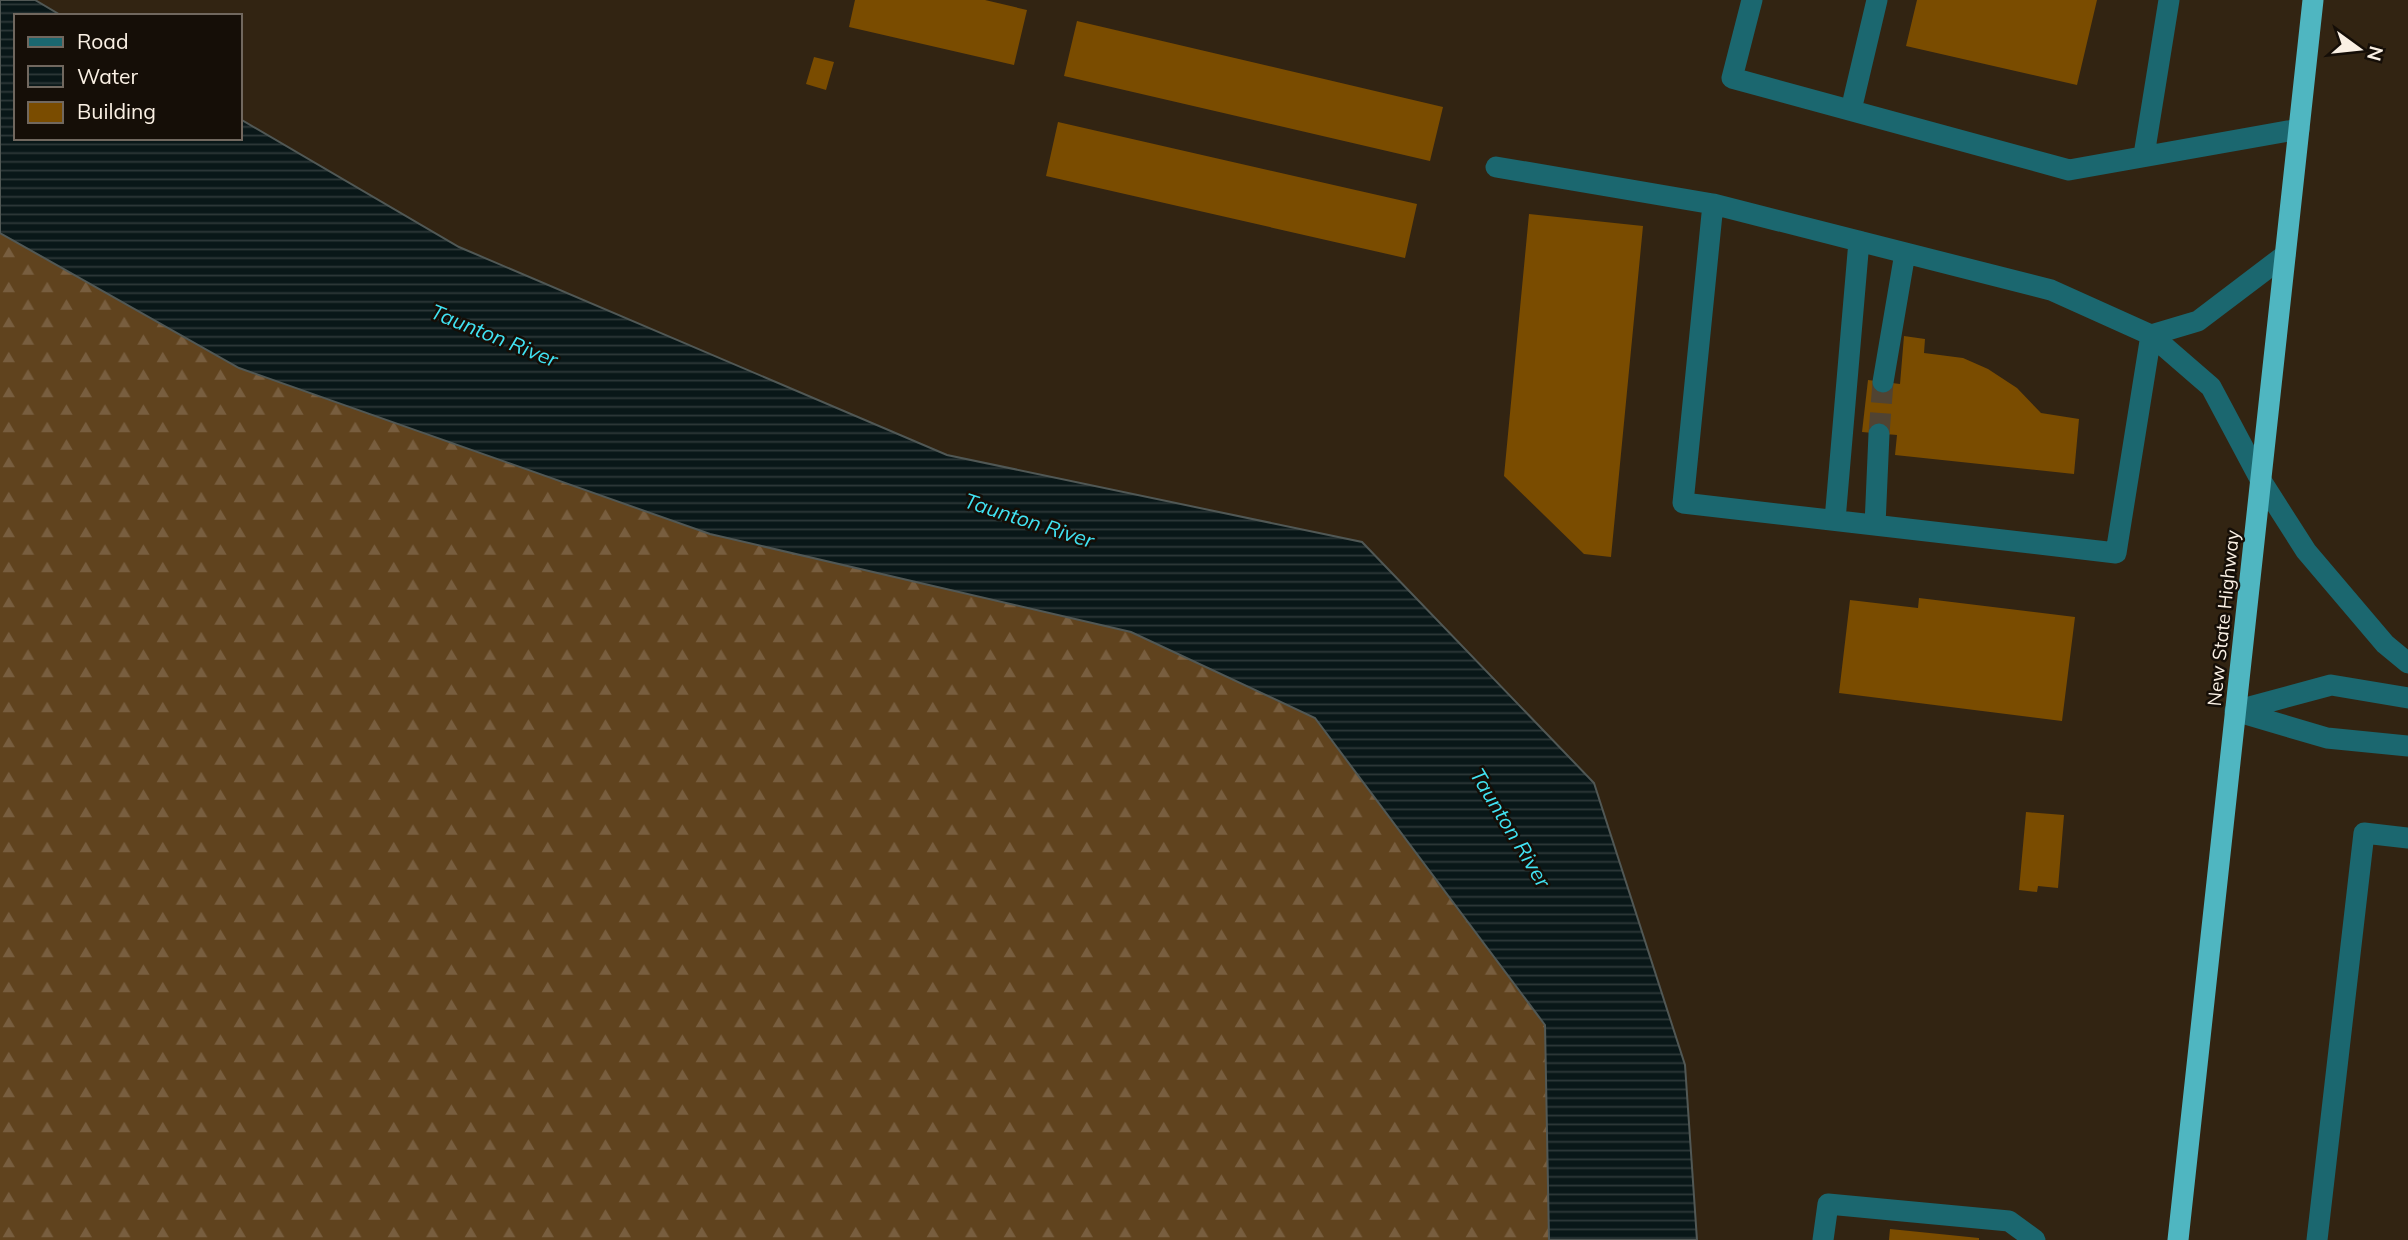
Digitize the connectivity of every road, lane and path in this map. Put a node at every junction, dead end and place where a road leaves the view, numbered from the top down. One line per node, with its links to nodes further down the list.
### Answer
1 (1752, 0): 5 (lane)
2 (1877, 0): 5 (lane)
3 (2169, 0): 7 (lane)
4 (2313, 0): 6 (highway, New State Highway)
5 (1851, 110): 7 (lane)
6 (2299, 129): 7 (lane); 12 (highway, New State Highway)
7 (2144, 155)
8 (1496, 167): 9 (lane)
9 (1713, 204): 10 (lane); 17 (lane)
10 (1859, 241): 11 (lane); 17 (lane)
11 (1905, 253): 13 (lane); 14 (lane)
12 (2285, 255): 13 (lane); 16 (highway, New State Highway)
13 (2151, 335): 16 (lane); 18 (lane)
14 (1883, 382)
15 (1879, 434): 18 (lane)
16 (2260, 479): 19 (lane); 21 (highway, New State Highway)
17 (1835, 520): 18 (lane)
18 (1875, 525)
19 (2408, 663)
20 (2408, 698): 21 (lane)
21 (2235, 711): 22 (lane); 26 (highway, New State Highway)
22 (2408, 746)
23 (2408, 838): 27 (lane)
24 (1823, 1240): 25 (lane)
25 (2035, 1240)
26 (2178, 1240)
27 (2317, 1240)

